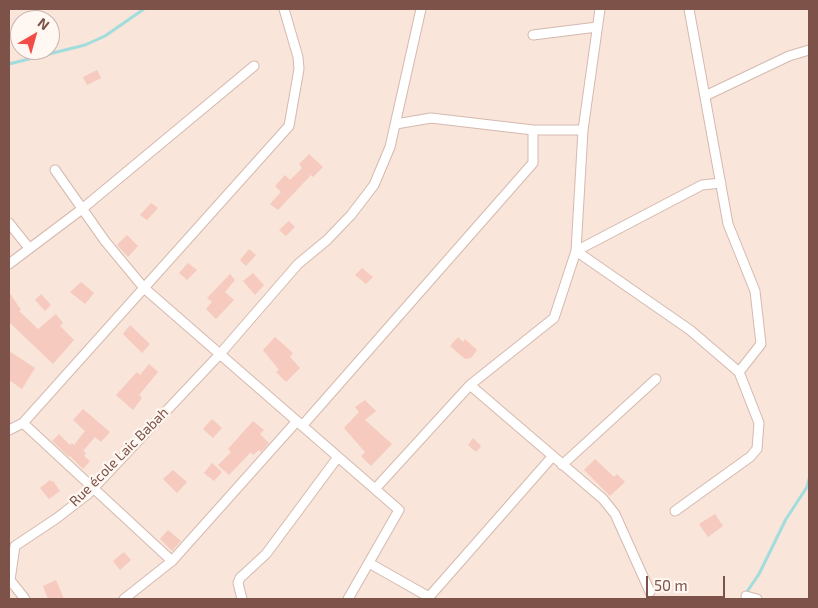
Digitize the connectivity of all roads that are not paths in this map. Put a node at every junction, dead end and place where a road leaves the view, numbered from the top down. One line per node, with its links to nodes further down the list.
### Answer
1 (284, 9): 20 (street)
2 (422, 9): 10 (street, Rue école Laic Babah)
3 (600, 9): 5 (street)
4 (689, 9): 9 (street)
5 (597, 27): 6 (street); 12 (street)
6 (533, 35)
7 (809, 50): 9 (street)
8 (254, 66): 15 (street)
9 (705, 96): 14 (street)
10 (396, 124): 11 (street); 21 (street, Rue école Laic Babah)
11 (533, 130): 12 (street); 26 (street)
12 (584, 130): 18 (street)
13 (55, 170): 15 (street)
14 (721, 183): 18 (street); 22 (street)
15 (82, 209): 17 (street); 20 (street)
16 (9, 223): 17 (street)
17 (29, 248): 19 (street)
18 (576, 251): 22 (street); 24 (street)
19 (9, 264)
20 (144, 288): 21 (street); 25 (street)
21 (220, 354): 26 (street); 31 (street, Rue école Laic Babah)
22 (739, 372): 33 (street)
23 (656, 379): 30 (street)
24 (470, 385): 29 (street); 32 (street)
25 (23, 423): 27 (street); 31 (street)
26 (299, 423): 28 (street); 35 (street)
27 (9, 430)
28 (338, 457): 32 (street); 42 (street)
29 (552, 457): 30 (street); 36 (street)
30 (562, 465): 38 (street)
31 (93, 488): 34 (street, Rue école Laic Babah); 35 (street)
32 (375, 489): 36 (street)
33 (675, 511)
34 (12, 545): 37 (street)
35 (172, 561): 41 (street)
36 (369, 563): 43 (street)
37 (10, 579): 40 (street)
38 (650, 592)
39 (746, 596): 44 (street)
40 (25, 599)
41 (124, 599)
42 (242, 599)
43 (348, 599)
44 (757, 599)

